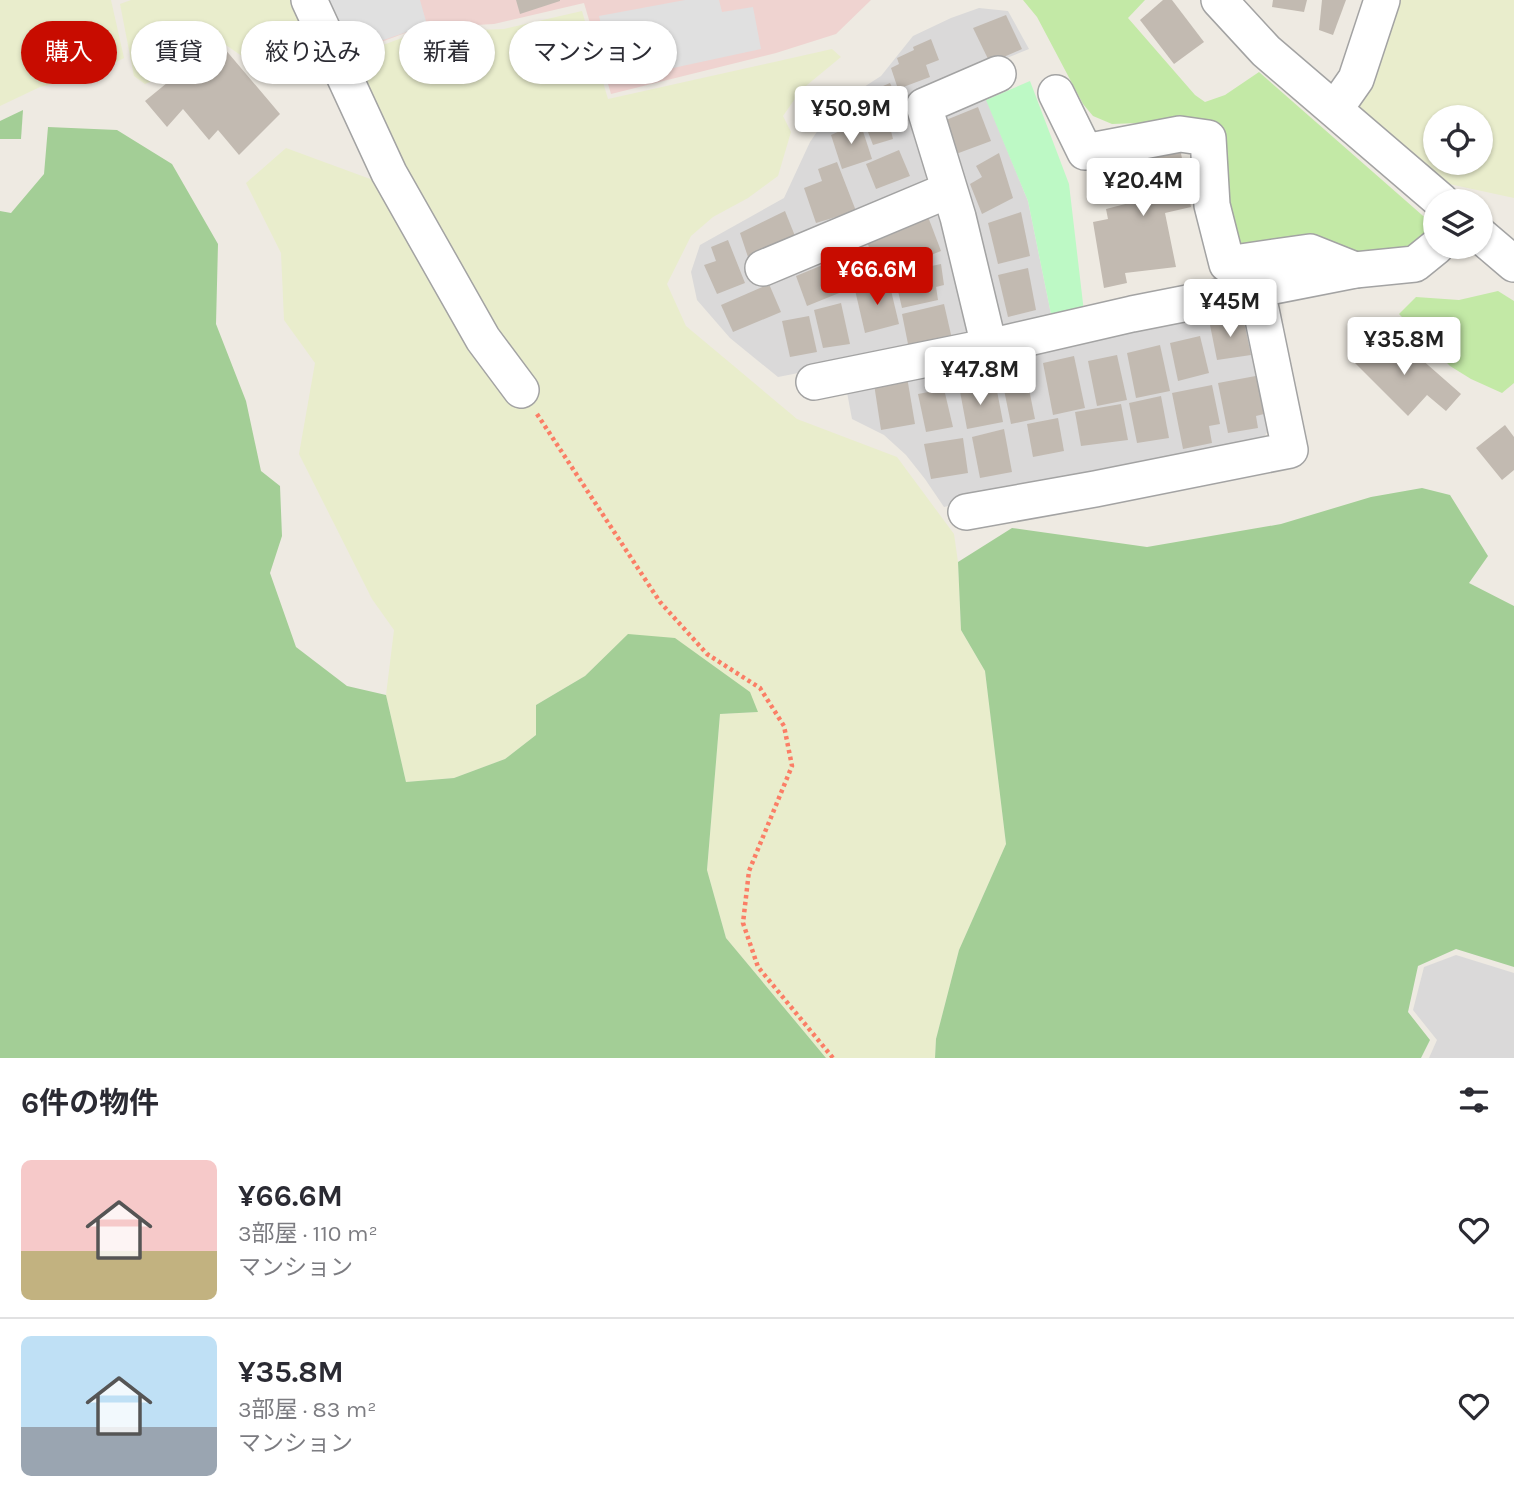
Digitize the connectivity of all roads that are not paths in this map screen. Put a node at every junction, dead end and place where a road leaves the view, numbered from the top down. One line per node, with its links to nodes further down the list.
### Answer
1 (309, 0): 17 (street)
2 (1219, 0): 6 (street)
3 (1382, 0): 6 (street)
4 (998, 74): 8 (street)
5 (1056, 93): 13 (street)
6 (1335, 109): 7 (street)
7 (1427, 189)
8 (949, 190): 12 (street); 15 (street)
9 (1493, 246): 11 (street)
10 (1423, 258): 13 (street)
11 (1514, 264)
12 (763, 268)
13 (1355, 270): 14 (street)
14 (1258, 290): 15 (street); 18 (street)
15 (989, 346): 16 (street)
16 (814, 382)
17 (521, 390)
18 (966, 512)

